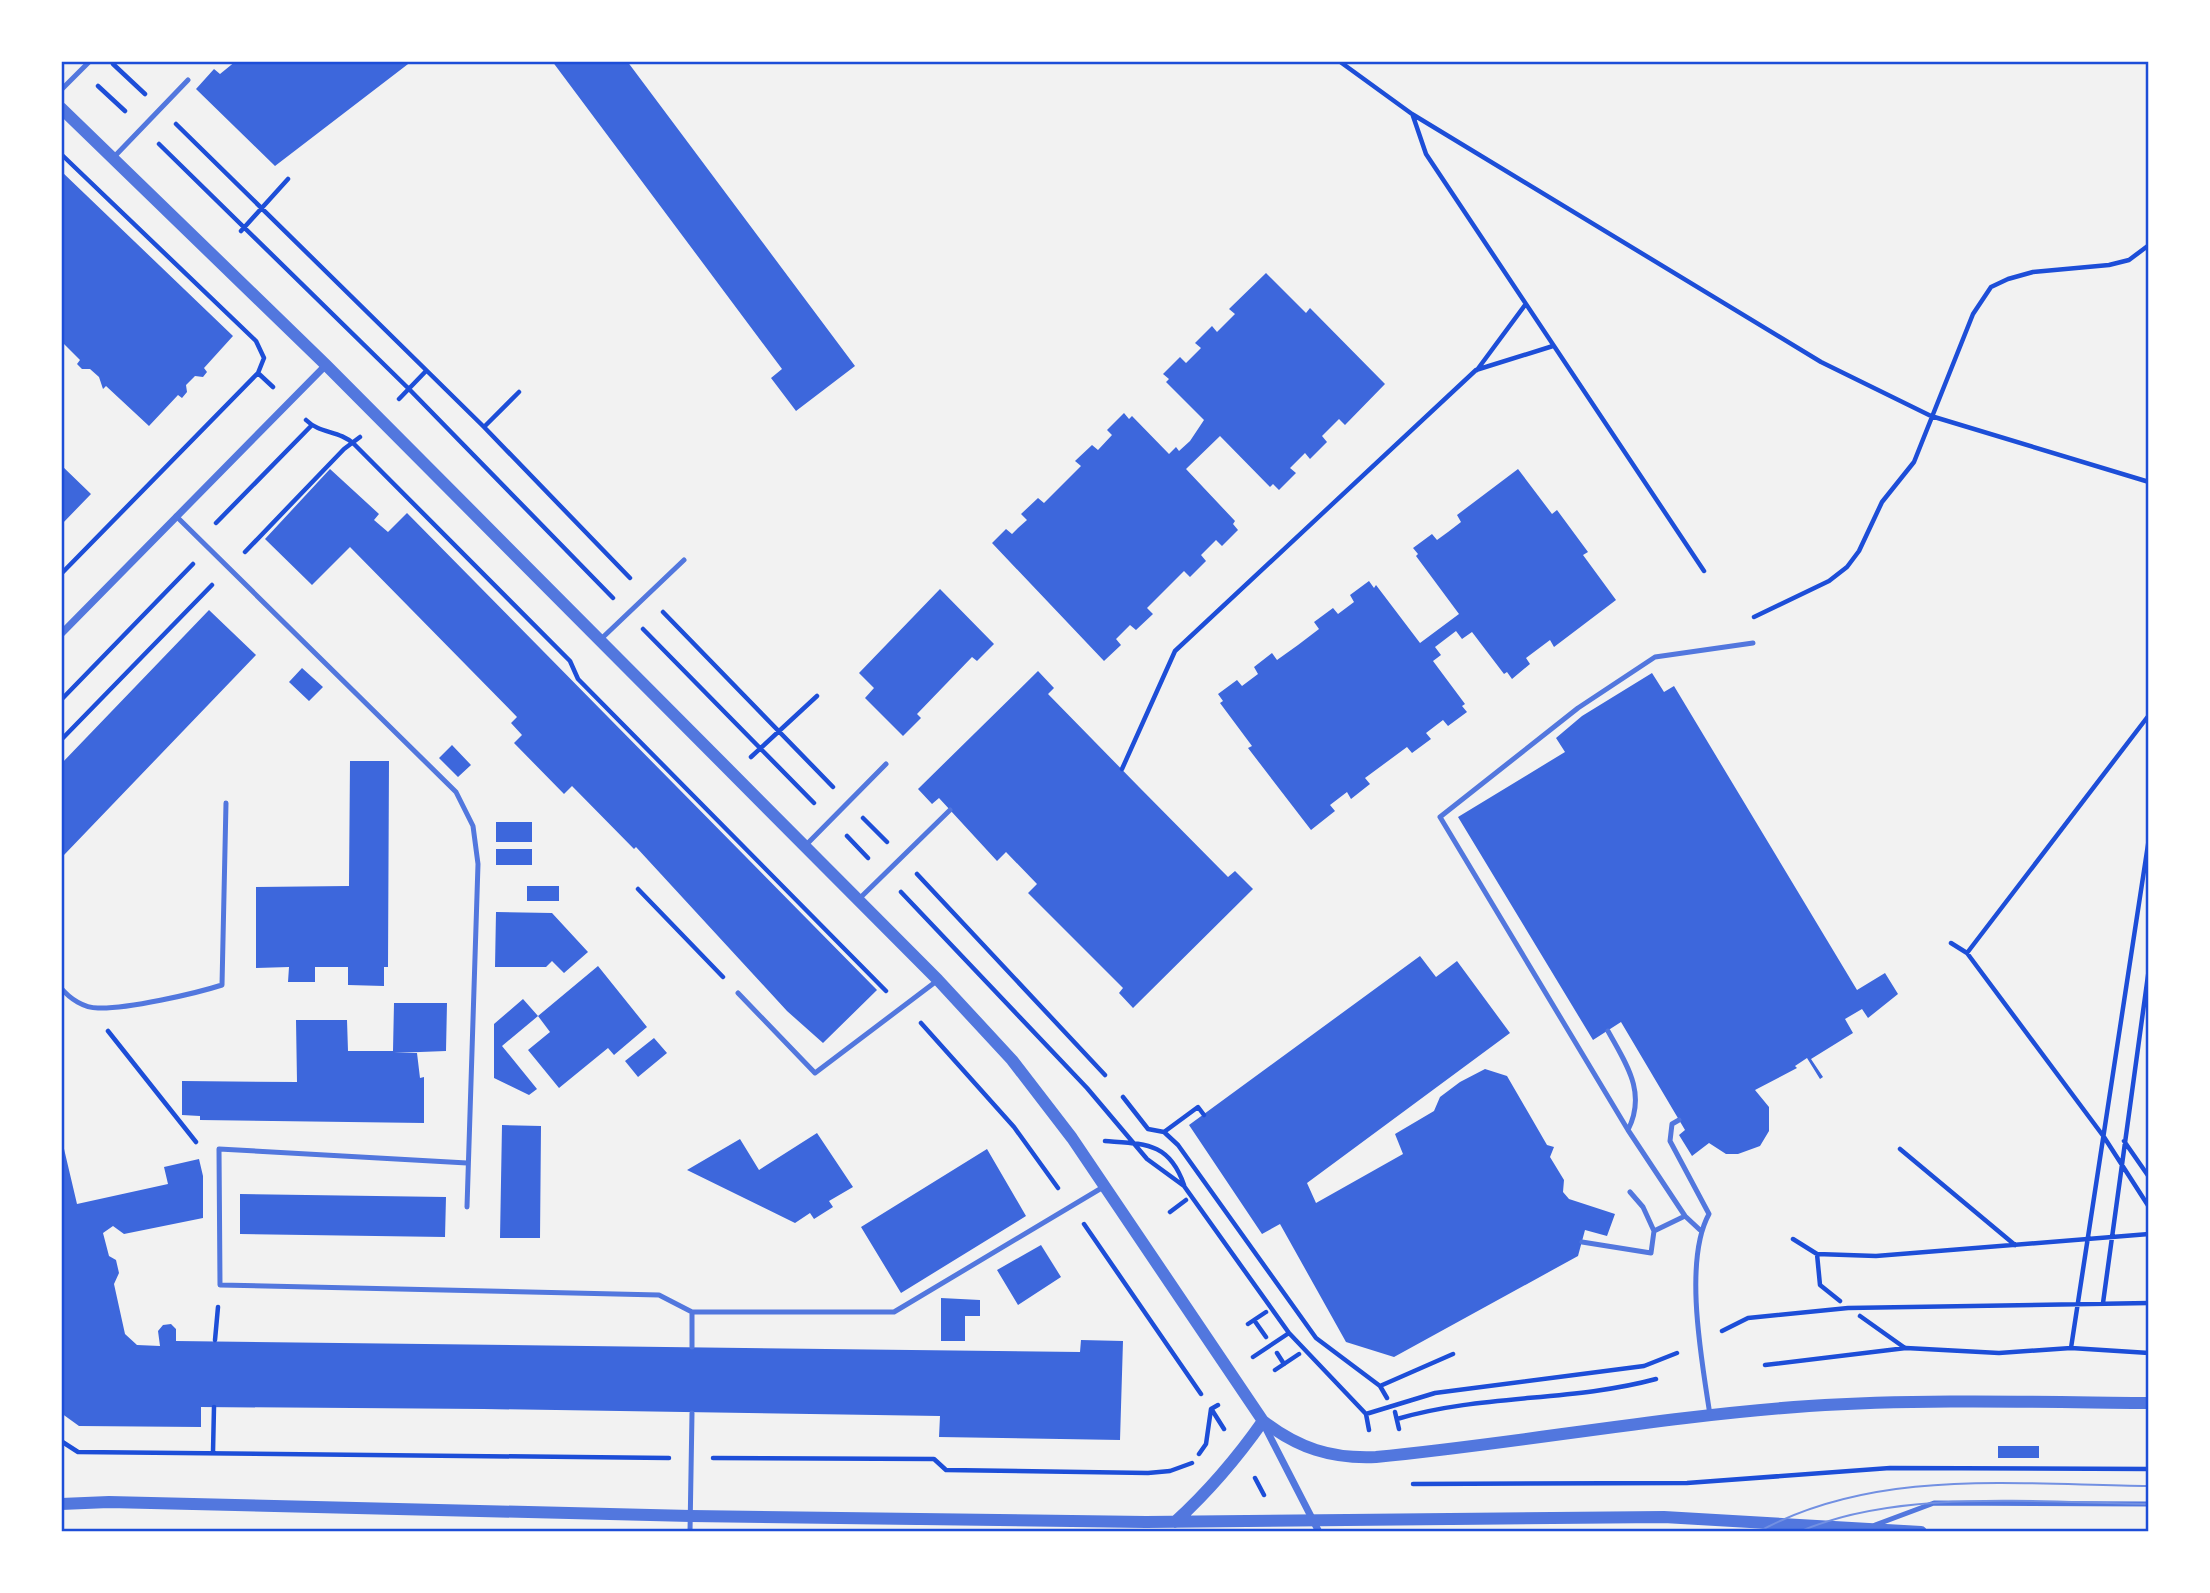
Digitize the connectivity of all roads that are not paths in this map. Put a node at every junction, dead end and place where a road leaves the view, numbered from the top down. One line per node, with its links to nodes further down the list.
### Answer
1 (90, 61): 3 (lane)
2 (188, 80): 5 (lane)
3 (61, 90)
4 (61, 108): 5 (street)
5 (113, 158): 6 (street)
6 (326, 365): 7 (street); 10 (street)
7 (176, 516): 9 (street); 23 (lane)
8 (684, 560): 10 (lane)
9 (61, 634)
10 (600, 641): 15 (street)
11 (1753, 643): 22 (lane)
12 (886, 764): 15 (lane)
13 (226, 803): 18 (lane)
14 (950, 810): 16 (lane)
15 (803, 847): 16 (street)
16 (857, 901): 17 (street)
17 (938, 980): 19 (lane); 24 (street)
18 (61, 988)
19 (738, 993)
20 (1608, 1031): 22 (lane)
21 (1679, 1120): 28 (lane)
22 (1628, 1130): 27 (lane)
23 (467, 1163): 26 (lane); 31 (lane)
24 (1106, 1185): 31 (lane); 36 (street)
25 (1630, 1192): 29 (lane)
26 (467, 1207)
27 (1685, 1216): 28 (lane); 29 (lane)
28 (1700, 1230): 35 (lane)
29 (1654, 1231): 30 (lane)
30 (1582, 1242)
31 (692, 1312): 32 (lane)
32 (692, 1347)
33 (2149, 1403): 35 (street)
34 (691, 1413): 39 (lane)
35 (1710, 1415): 36 (street)
36 (1263, 1421): 40 (street); 41 (street)
37 (61, 1504): 39 (street)
38 (2149, 1504): 45 (lane)
39 (691, 1516): 44 (street); 46 (lane)
40 (1312, 1520): 42 (street); 43 (street); 47 (street)
41 (1175, 1522): 43 (street); 44 (street)
42 (1791, 1525): 45 (street); 48 (lane)
43 (1282, 1526)
44 (1093, 1527)
45 (1862, 1530): 49 (street)
46 (690, 1532)
47 (1319, 1532)
48 (1777, 1532)
49 (1922, 1532)

